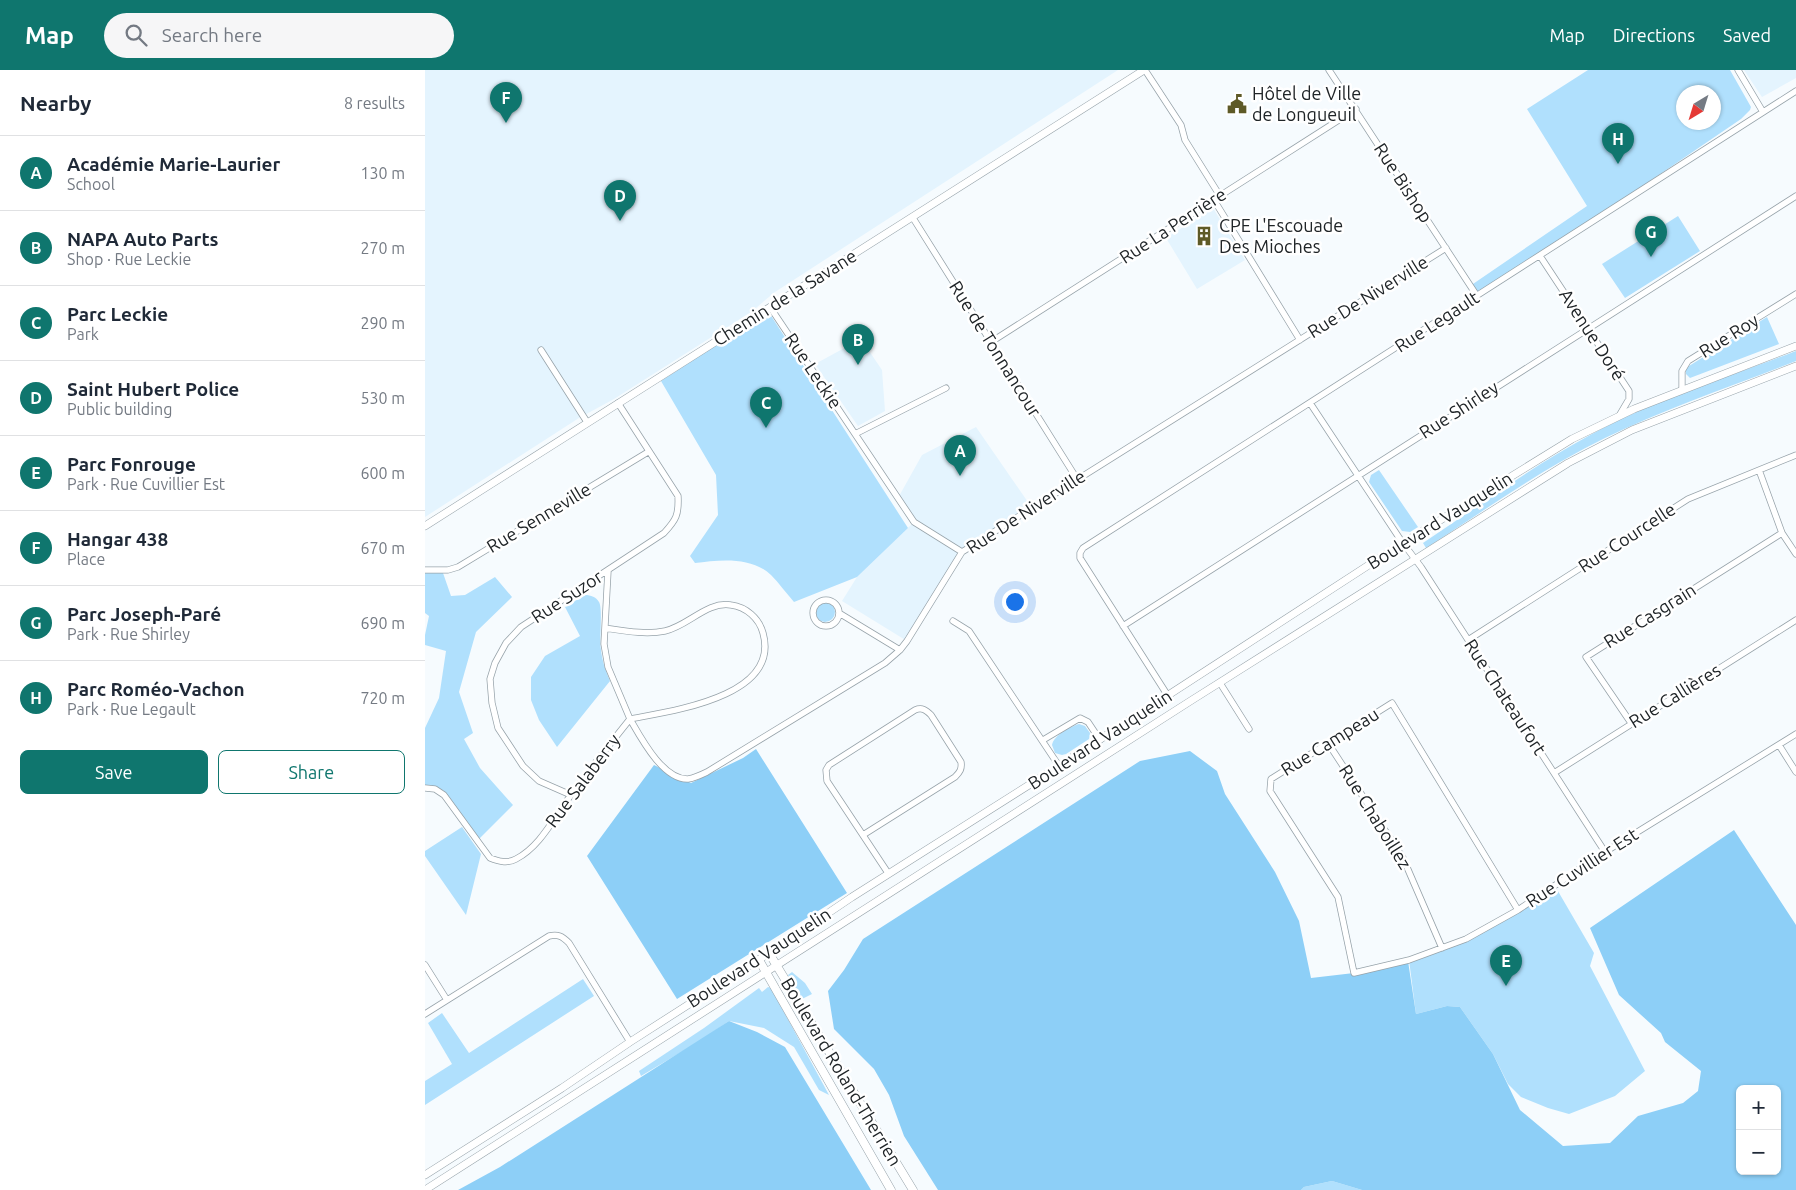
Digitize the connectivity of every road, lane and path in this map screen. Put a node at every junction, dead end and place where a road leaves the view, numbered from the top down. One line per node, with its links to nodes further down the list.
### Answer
1 (1144, 70): 7 (street); 10 (street, Chemin de la Savane)
2 (1329, 70): 5 (street, Rue Bishop)
3 (1738, 70): 6 (street)
4 (1796, 91): 6 (street, Rue Legault)
5 (1355, 109): 7 (street, Rue La Perrière); 11 (street, Rue Bishop)
6 (1763, 112): 12 (street, Rue Legault)
7 (1220, 196): 9 (street, Rue La Perrière)
8 (1796, 196): 16 (street, Rue Shirley)
9 (1214, 200): 17 (street); 18 (street, Rue La Perrière)
10 (913, 218): 15 (street, Chemin de la Savane); 18 (street, Rue de Tonnancour)
11 (1446, 248): 14 (street, Rue Bishop); 17 (street, Rue De Niverville)
12 (1540, 256): 14 (street, Rue Legault); 16 (street, Avenue Doré)
13 (1796, 294): 23 (street, Rue Roy)
14 (1477, 296): 25 (street, Rue Legault)
15 (770, 307): 24 (street, Chemin de la Savane); 28 (street, Rue Leckie)
16 (1587, 328): 26 (street, Avenue Doré); 32 (street, Rue Shirley)
17 (1300, 340): 33 (street, Rue De Niverville)
18 (991, 342): 33 (street, Rue de Tonnancour)
19 (1796, 346): 23 (street, Boulevard Vauquelin)
20 (541, 350): 27 (street)
21 (1796, 366): 39 (street, Boulevard Vauquelin)
22 (946, 388): 28 (street)
23 (1682, 390): 26 (street, Boulevard Vauquelin)
24 (618, 403): 27 (street, Chemin de la Savane); 29 (street, Rue Suzor)
25 (1310, 403): 32 (street, Rue Chateaufort); 45 (street, Rue Legault)
26 (1619, 416): 36 (street, Boulevard Vauquelin)
27 (587, 422): 34 (street, Chemin de la Savane)
28 (855, 434): 37 (street, Rue Leckie)
29 (648, 452): 40 (street, Rue Senneville); 41 (street, Rue Suzor)
30 (1796, 455): 31 (street, Rue Courcelle)
31 (1759, 470): 35 (street); 47 (street, Rue Courcelle)
32 (1358, 476): 36 (street, Rue Chateaufort); 45 (street, Rue Shirley)
33 (1077, 479): 37 (street, Rue De Niverville)
34 (425, 526)
35 (1782, 533): 38 (street); 52 (street, Rue Casgrain)
36 (1403, 543): 39 (street, Rue Chateaufort); 50 (street, Boulevard Vauquelin)
37 (962, 552): 48 (street, Rue De Niverville)
38 (1796, 554)
39 (1416, 560): 47 (street, Rue Chateaufort); 49 (street, Boulevard Vauquelin)
40 (425, 570)
41 (608, 571): 46 (street, Rue Salaberry); 63 (street, Rue Suzor)
42 (839, 613): 42 (street); 48 (street)
43 (1796, 620): 52 (street, Rue Callières)
44 (953, 621): 55 (street)
45 (1123, 626): 50 (street)
46 (605, 628): 51 (street, Rue Salaberry); 51 (street)
47 (1468, 640): 61 (street, Rue Chateaufort)
48 (900, 650): 51 (street, Rue De Niverville)
49 (1220, 683): 53 (street); 72 (street, Boulevard Vauquelin)
50 (1168, 696): 56 (street, Boulevard Vauquelin)
51 (630, 719): 63 (street, Rue Salaberry)
52 (1631, 724): 61 (street, Rue Callières)
53 (1249, 729)
54 (1796, 734): 58 (street, Rue Cuvillier Est)
55 (1043, 740): 56 (street); 59 (street)
56 (1100, 740): 59 (street, Boulevard Vauquelin)
57 (1329, 743): 67 (street, Rue Campeau); 68 (street, Rue Chaboillez); 74 (street, Rue Campeau)
58 (1779, 745): 60 (street); 65 (street, Rue Cuvillier Est)
59 (1059, 766): 66 (street, Boulevard Vauquelin)
60 (1796, 772)
61 (1555, 773): 65 (street, Rue Chateaufort)
62 (425, 788): 63 (street, Rue Salaberry)
63 (571, 795)
64 (863, 835): 64 (street); 66 (street)
65 (1605, 852): 67 (street, Rue Cuvillier Est)
66 (889, 874): 69 (street, Boulevard Vauquelin)
67 (1518, 910): 68 (street, Rue Cuvillier Est)
68 (1442, 948): 74 (street, Rue Cuvillier Est)
69 (769, 953): 70 (street, Boulevard Vauquelin); 72 (main road, Boulevard Roland-Therrien)
70 (759, 960): 73 (main road, Boulevard Roland-Therrien); 77 (street, Boulevard Vauquelin)
71 (425, 965): 75 (street)
72 (777, 965): 73 (street, Boulevard Vauquelin); 81 (main road, Boulevard Roland-Therrien)
73 (766, 972): 79 (street, Boulevard Vauquelin); 80 (main road, Boulevard Roland-Therrien)
74 (1354, 973)
75 (447, 1000): 76 (street); 77 (street)
76 (425, 1014)
77 (630, 1042): 78 (street, Boulevard Vauquelin)
78 (425, 1175)
79 (425, 1190)
80 (891, 1190)
81 (913, 1190)

